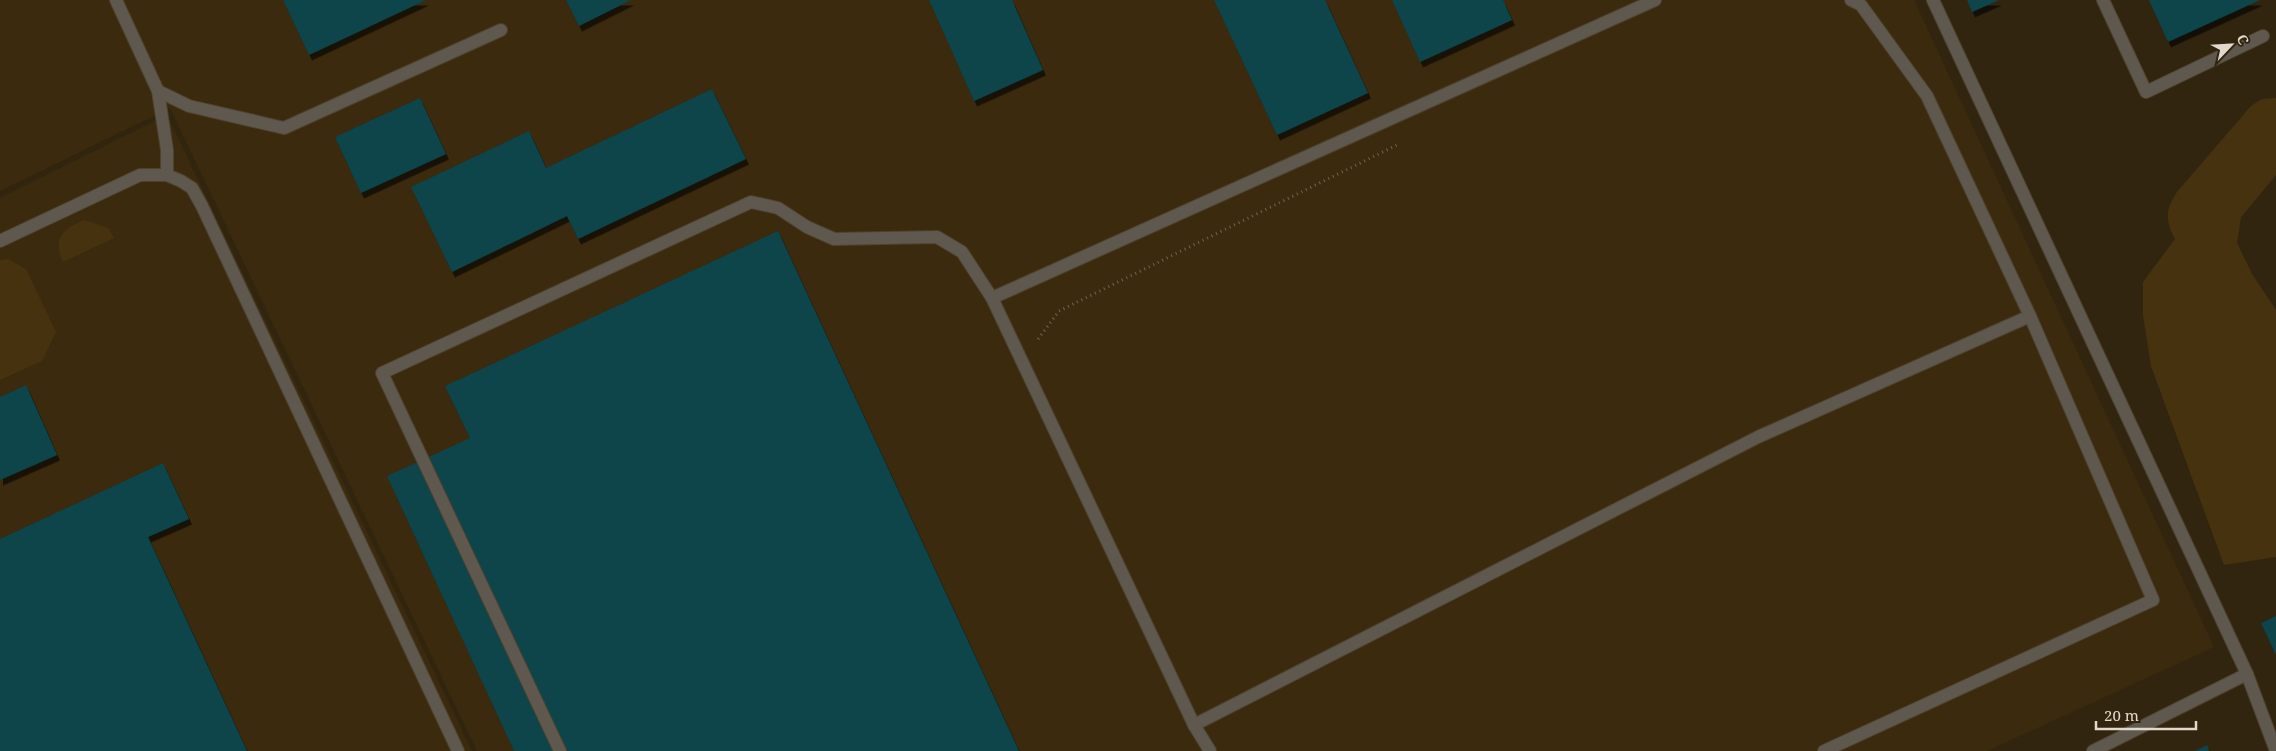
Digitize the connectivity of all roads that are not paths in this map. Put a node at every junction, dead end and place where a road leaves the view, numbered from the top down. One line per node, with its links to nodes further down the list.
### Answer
1 (116, 0): 8 (lane)
2 (1655, 0): 11 (lane)
3 (1851, 0): 12 (lane)
4 (1933, 0): 13 (lane)
5 (2103, 0): 7 (lane)
6 (501, 30): 8 (lane)
7 (2263, 36)
8 (158, 91): 9 (lane)
9 (168, 175): 10 (lane); 15 (lane)
10 (0, 242)
11 (992, 298): 14 (lane); 16 (lane)
12 (2030, 316): 14 (lane); 18 (lane)
13 (2246, 674): 19 (lane); 20 (lane)
14 (1194, 725): 17 (lane)
15 (458, 751)
16 (560, 751)
17 (1210, 751)
18 (1824, 751)
19 (2093, 751)
20 (2276, 751)

